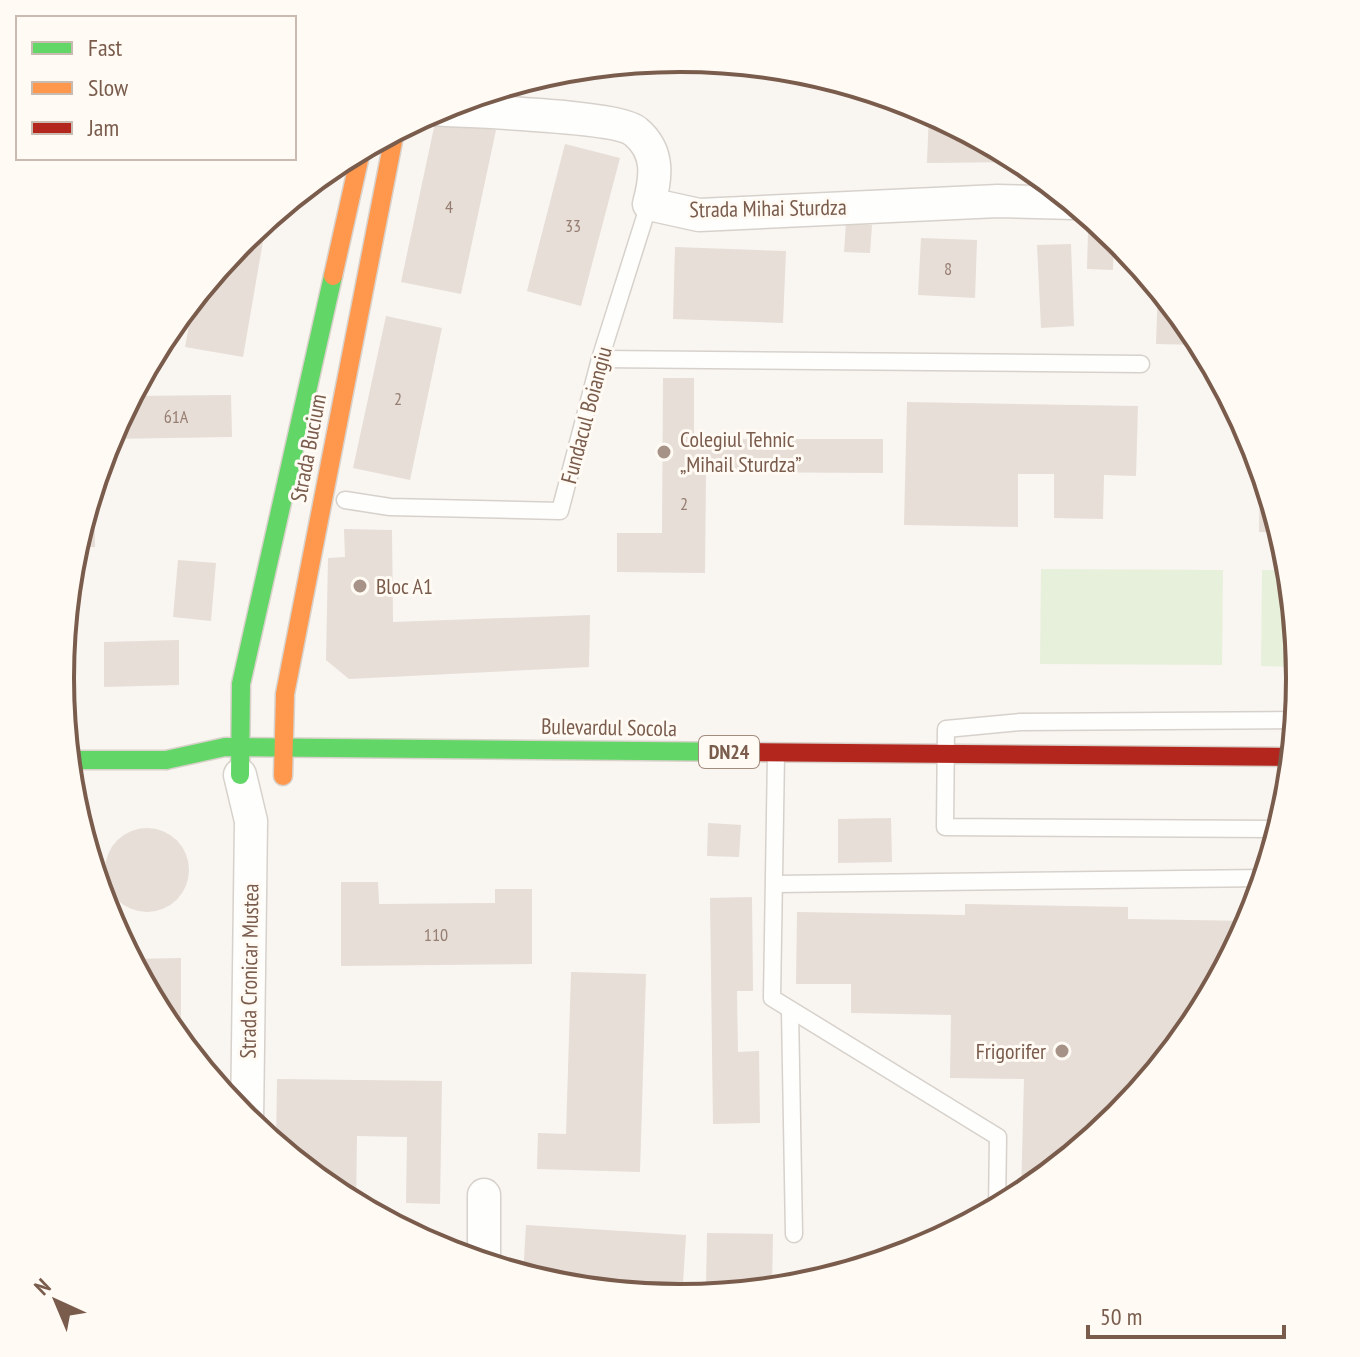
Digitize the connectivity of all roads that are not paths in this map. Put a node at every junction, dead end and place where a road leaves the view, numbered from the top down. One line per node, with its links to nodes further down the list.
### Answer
1 (466, 111): 5 (street)
2 (392, 145): 15 (main road, Strada Bucium)
3 (358, 165): 15 (main road, Strada Bucium)
4 (1056, 203): 5 (street, Strada Mihai Sturdza)
5 (649, 204): 6 (lane, Fundacul Boiangiu)
6 (600, 359): 7 (lane); 8 (lane, Fundacul Boiangiu)
7 (1141, 364)
8 (345, 500)
9 (1285, 720): 11 (lane)
10 (776, 753): 11 (main road, Bulevardul Socola / DN24); 15 (main road, Bulevardul Socola / DN24); 18 (lane)
11 (945, 755): 12 (main road, Bulevardul Socola / DN24); 16 (lane)
12 (1281, 757)
13 (166, 760): 14 (main road, Bulevardul Socola / DN24); 15 (main road, Bulevardul Socola / DN24); 15 (main road, Bulevardul Socola / DN24)
14 (80, 765)
15 (256, 769): 20 (street, Strada Cronicar Mustea)
16 (1267, 829)
17 (1252, 878): 18 (lane)
18 (776, 884): 19 (lane)
19 (790, 1010): 22 (lane); 23 (lane)
20 (247, 1103)
21 (484, 1195): 24 (street)
22 (997, 1195)
23 (794, 1234)
24 (484, 1253)

